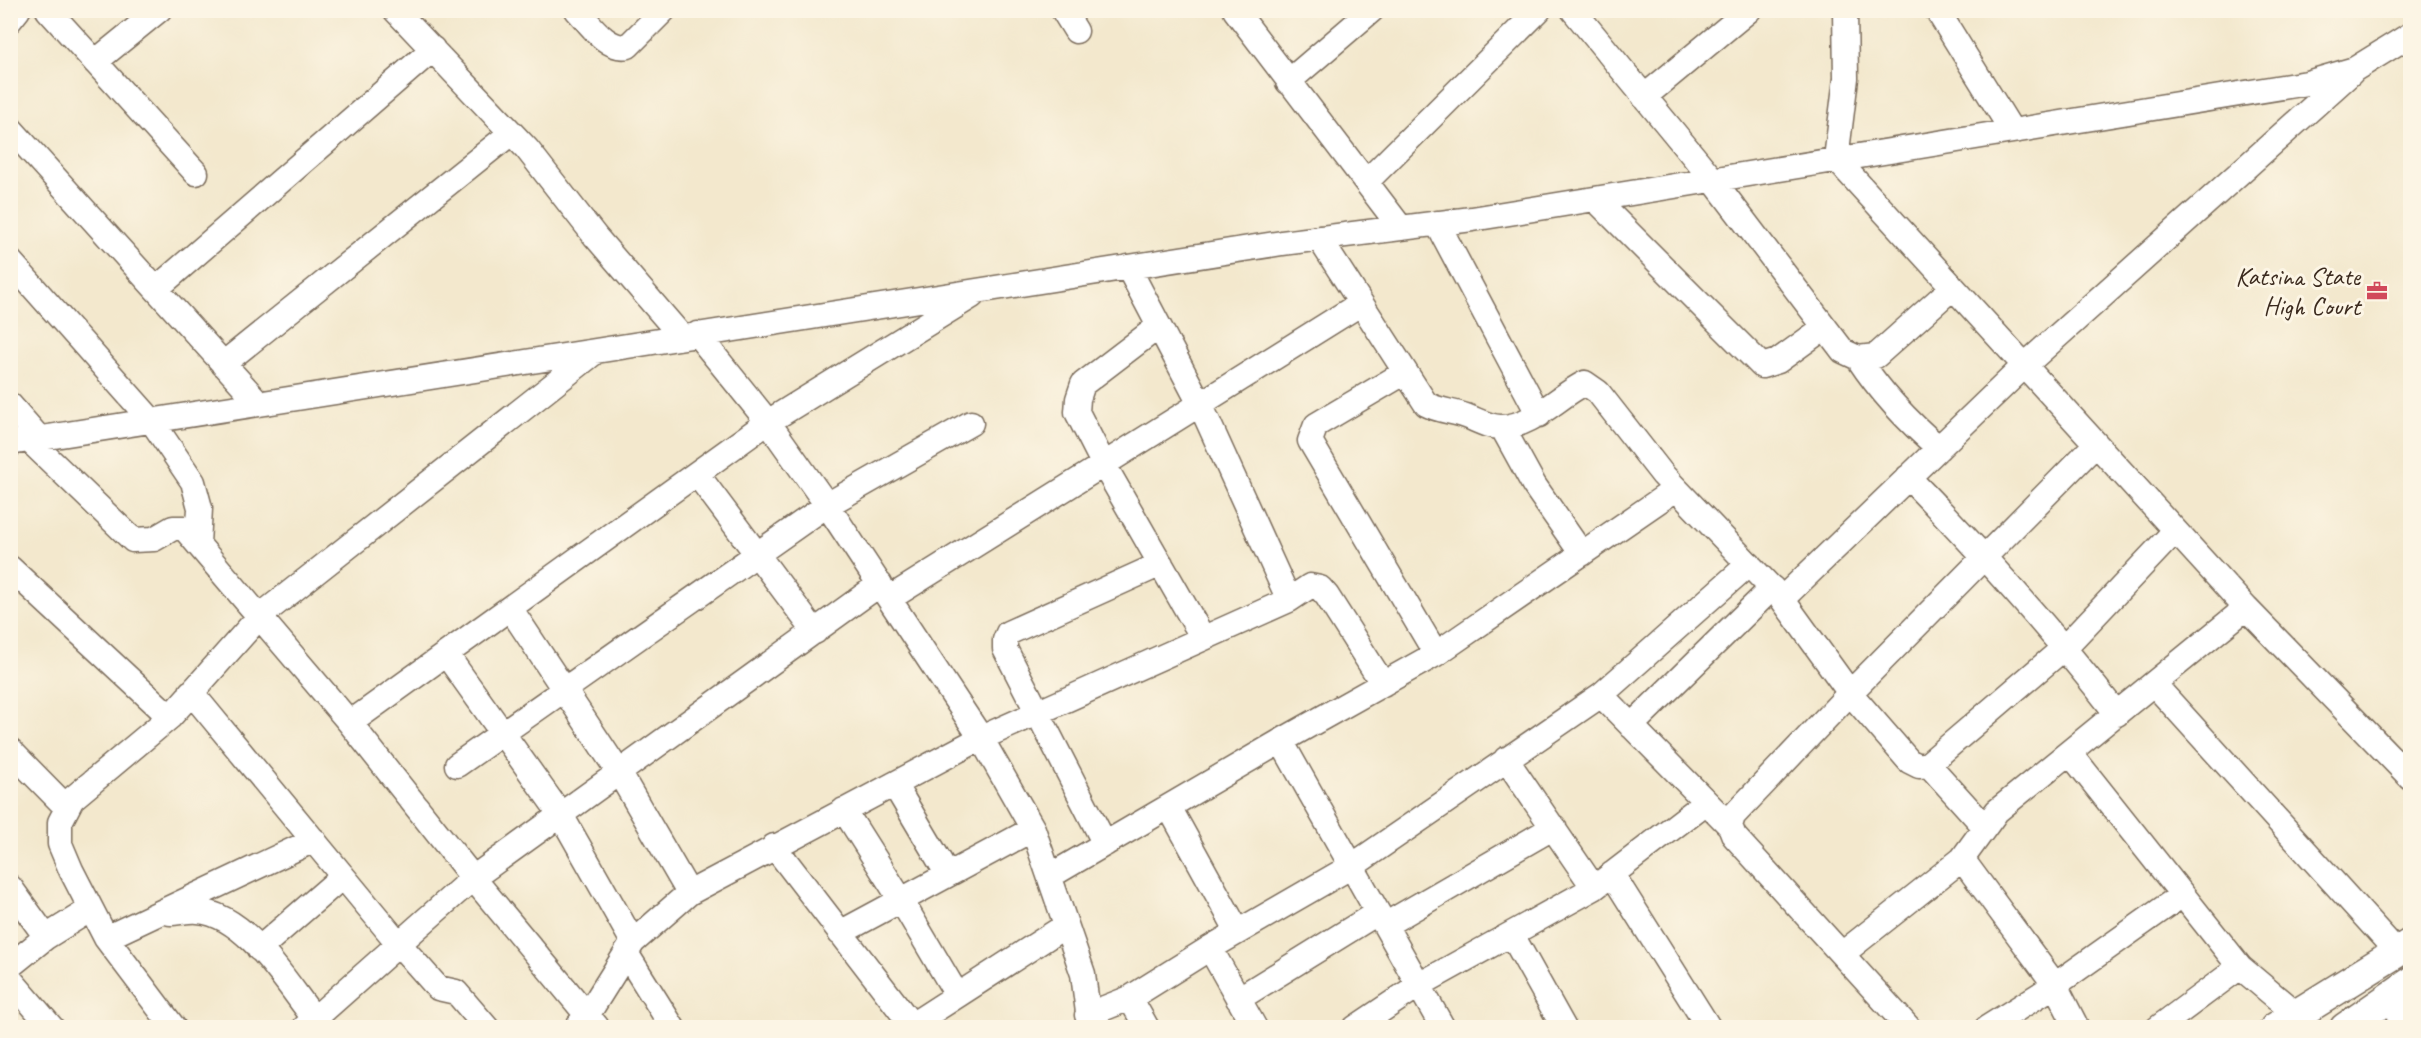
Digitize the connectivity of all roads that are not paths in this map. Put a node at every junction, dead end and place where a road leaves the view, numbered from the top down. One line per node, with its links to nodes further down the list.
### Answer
1 (18, 10): 15 (street)
2 (48, 10): 19 (street)
3 (159, 10): 19 (street)
4 (395, 10): 18 (street)
5 (578, 10): 6 (street)
6 (664, 10)
7 (1063, 10): 16 (street)
8 (1235, 10): 21 (street)
9 (1372, 10): 21 (street)
10 (1539, 10): 29 (street)
11 (1573, 10): 22 (street)
12 (1749, 10): 22 (street)
13 (1845, 10): 26 (street)
14 (1937, 10): 24 (street)
15 (10, 20)
16 (1076, 31)
17 (2410, 35): 20 (street)
18 (433, 49): 25 (street); 37 (street)
19 (95, 62): 27 (street)
20 (2355, 69): 24 (street); 46 (street)
21 (1288, 82): 29 (street)
22 (1644, 97): 28 (street)
23 (10, 128): 37 (street)
24 (2012, 131): 26 (street)
25 (511, 133): 42 (street); 45 (street)
26 (1836, 159): 28 (street); 36 (street)
27 (196, 173)
28 (1713, 180): 30 (street); 41 (street)
29 (1366, 182): 32 (street)
30 (1595, 199): 31 (street); 41 (street)
31 (1437, 223): 32 (street); 51 (street)
32 (1401, 228): 33 (street)
33 (1319, 238): 35 (street); 39 (street)
34 (10, 261): 52 (street)
35 (1128, 267): 38 (street); 40 (street)
36 (1952, 288): 44 (street); 46 (street)
37 (156, 289): 45 (street)
38 (981, 290): 42 (street); 53 (street)
39 (1360, 304): 47 (street); 50 (street)
40 (1159, 326): 50 (street); 59 (street)
41 (1825, 327): 44 (street)
42 (690, 336): 43 (street); 53 (street)
43 (596, 350): 48 (street); 77 (street)
44 (1858, 358): 58 (street)
45 (223, 364): 48 (street)
46 (2023, 367): 57 (street); 58 (street)
47 (1404, 373): 55 (street); 82 (street)
48 (259, 403): 52 (street)
49 (10, 405): 56 (street)
50 (1201, 406): 59 (street); 74 (street)
51 (1539, 415): 55 (street); 62 (street)
52 (151, 420): 56 (street); 65 (street)
53 (768, 422): 60 (street); 63 (street)
54 (971, 423): 63 (street)
55 (1502, 428): 66 (street)
56 (26, 440): 65 (street)
57 (2095, 445): 64 (street); 68 (street)
58 (1939, 448): 61 (street)
59 (1104, 465): 69 (street); 72 (street)
60 (697, 474): 67 (street); 75 (street)
61 (1908, 477): 68 (street); 73 (street)
62 (1676, 489): 66 (street); 70 (street)
63 (827, 505): 67 (street); 72 (street)
64 (2175, 531): 76 (street); 80 (street)
65 (198, 544): 77 (street)
66 (1582, 554): 82 (street)
67 (756, 555): 78 (street); 85 (street)
68 (1986, 557): 80 (street); 87 (street)
69 (1161, 564): 79 (street); 89 (street)
70 (1749, 564): 73 (street); 88 (street)
71 (10, 568): 91 (street)
72 (885, 591): 78 (street); 95 (street)
73 (1777, 593): 87 (street); 93 (street)
74 (1288, 600): 79 (street); 83 (street)
75 (510, 608): 81 (street); 85 (street)
76 (2246, 608): 84 (street); 103 (street)
77 (259, 617): 86 (street); 92 (street)
78 (815, 632): 102 (street)
79 (1203, 638): 89 (street)
80 (2065, 647): 90 (street); 100 (street)
81 (446, 654): 92 (street); 94 (street)
82 (1436, 654): 83 (street)
83 (1383, 684): 96 (street)
84 (2154, 684): 90 (street); 140 (street)
85 (564, 690): 94 (street); 102 (street)
86 (191, 692): 91 (street); 114 (street)
87 (1850, 693): 100 (street); 111 (street)
88 (1601, 695): 93 (street); 99 (street)
89 (1039, 712): 95 (street); 115 (street)
90 (2117, 714): 98 (street)
91 (170, 717): 107 (street)
92 (350, 723): 122 (street)
93 (1631, 726): 105 (street)
94 (502, 733): 101 (street); 109 (street)
95 (981, 738): 104 (street); 113 (street)
96 (1281, 741): 106 (street); 118 (street)
97 (10, 750): 107 (street)
98 (2070, 753): 110 (street); 126 (street)
99 (1506, 759): 112 (street); 118 (street)
100 (1928, 764): 110 (street)
101 (457, 765)
102 (620, 774): 109 (street); 125 (street)
103 (2410, 777)
104 (894, 784): 108 (street); 119 (street)
105 (1705, 803): 111 (street); 123 (street)
106 (1169, 807): 115 (street); 132 (street)
107 (67, 808): 128 (street)
108 (844, 810): 116 (street); 127 (street)
109 (561, 815): 122 (street); 138 (street)
110 (1984, 825): 117 (street)
111 (1730, 826): 142 (street)
112 (1554, 827): 123 (street); 130 (street)
113 (1033, 829): 119 (street); 121 (street)
114 (314, 840): 120 (street); 129 (street)
115 (1105, 844): 121 (street)
116 (774, 846): 125 (street); 133 (street)
117 (1962, 859): 142 (street); 146 (street)
118 (1352, 866): 130 (street); 132 (street)
119 (948, 875): 127 (street)
120 (343, 876): 137 (street); 141 (street)
121 (1050, 876): 131 (street)
122 (473, 879): 137 (street); 154 (street)
123 (1603, 881): 134 (street); 166 (street)
124 (10, 887): 135 (street)
125 (689, 893): 138 (street)
126 (2182, 894): 144 (street); 146 (street)
127 (901, 900): 133 (street); 149 (street)
128 (91, 909): 135 (street); 136 (street)
129 (162, 914): 136 (street); 141 (street)
130 (1381, 919): 147 (street); 151 (street)
131 (1065, 926): 149 (street); 155 (street)
132 (1238, 932): 139 (street)
133 (840, 933): 156 (street)
134 (1512, 935): 147 (street); 165 (street)
135 (45, 937): 143 (street)
136 (106, 938): 158 (street)
137 (399, 944): 153 (street); 159 (street)
138 (630, 947): 154 (street); 160 (street)
139 (1210, 948): 150 (street); 151 (street)
140 (2404, 948): 152 (main road)
141 (259, 949): 153 (street)
142 (1842, 954): 167 (street)
143 (10, 966)
144 (2240, 967): 152 (street); 170 (street)
145 (10, 979): 157 (street)
146 (2055, 985): 168 (street); 169 (street)
147 (1419, 986): 163 (street); 164 (street)
148 (2400, 990): 171 (main road); 172 (street)
149 (957, 995): 156 (street)
150 (1130, 998): 155 (street); 161 (street)
151 (1238, 999): 162 (street)
152 (2285, 1021)
153 (317, 1022)
154 (587, 1023)
155 (1087, 1023)
156 (911, 1027)
157 (52, 1028)
158 (174, 1028)
159 (487, 1028)
160 (673, 1028)
161 (1147, 1028)
162 (1255, 1028)
163 (1355, 1028)
164 (1443, 1028)
165 (1564, 1028)
166 (1708, 1028)
167 (1909, 1028)
168 (1988, 1028)
169 (2077, 1028)
170 (2158, 1028)
171 (2345, 1028)
172 (2406, 1028)

